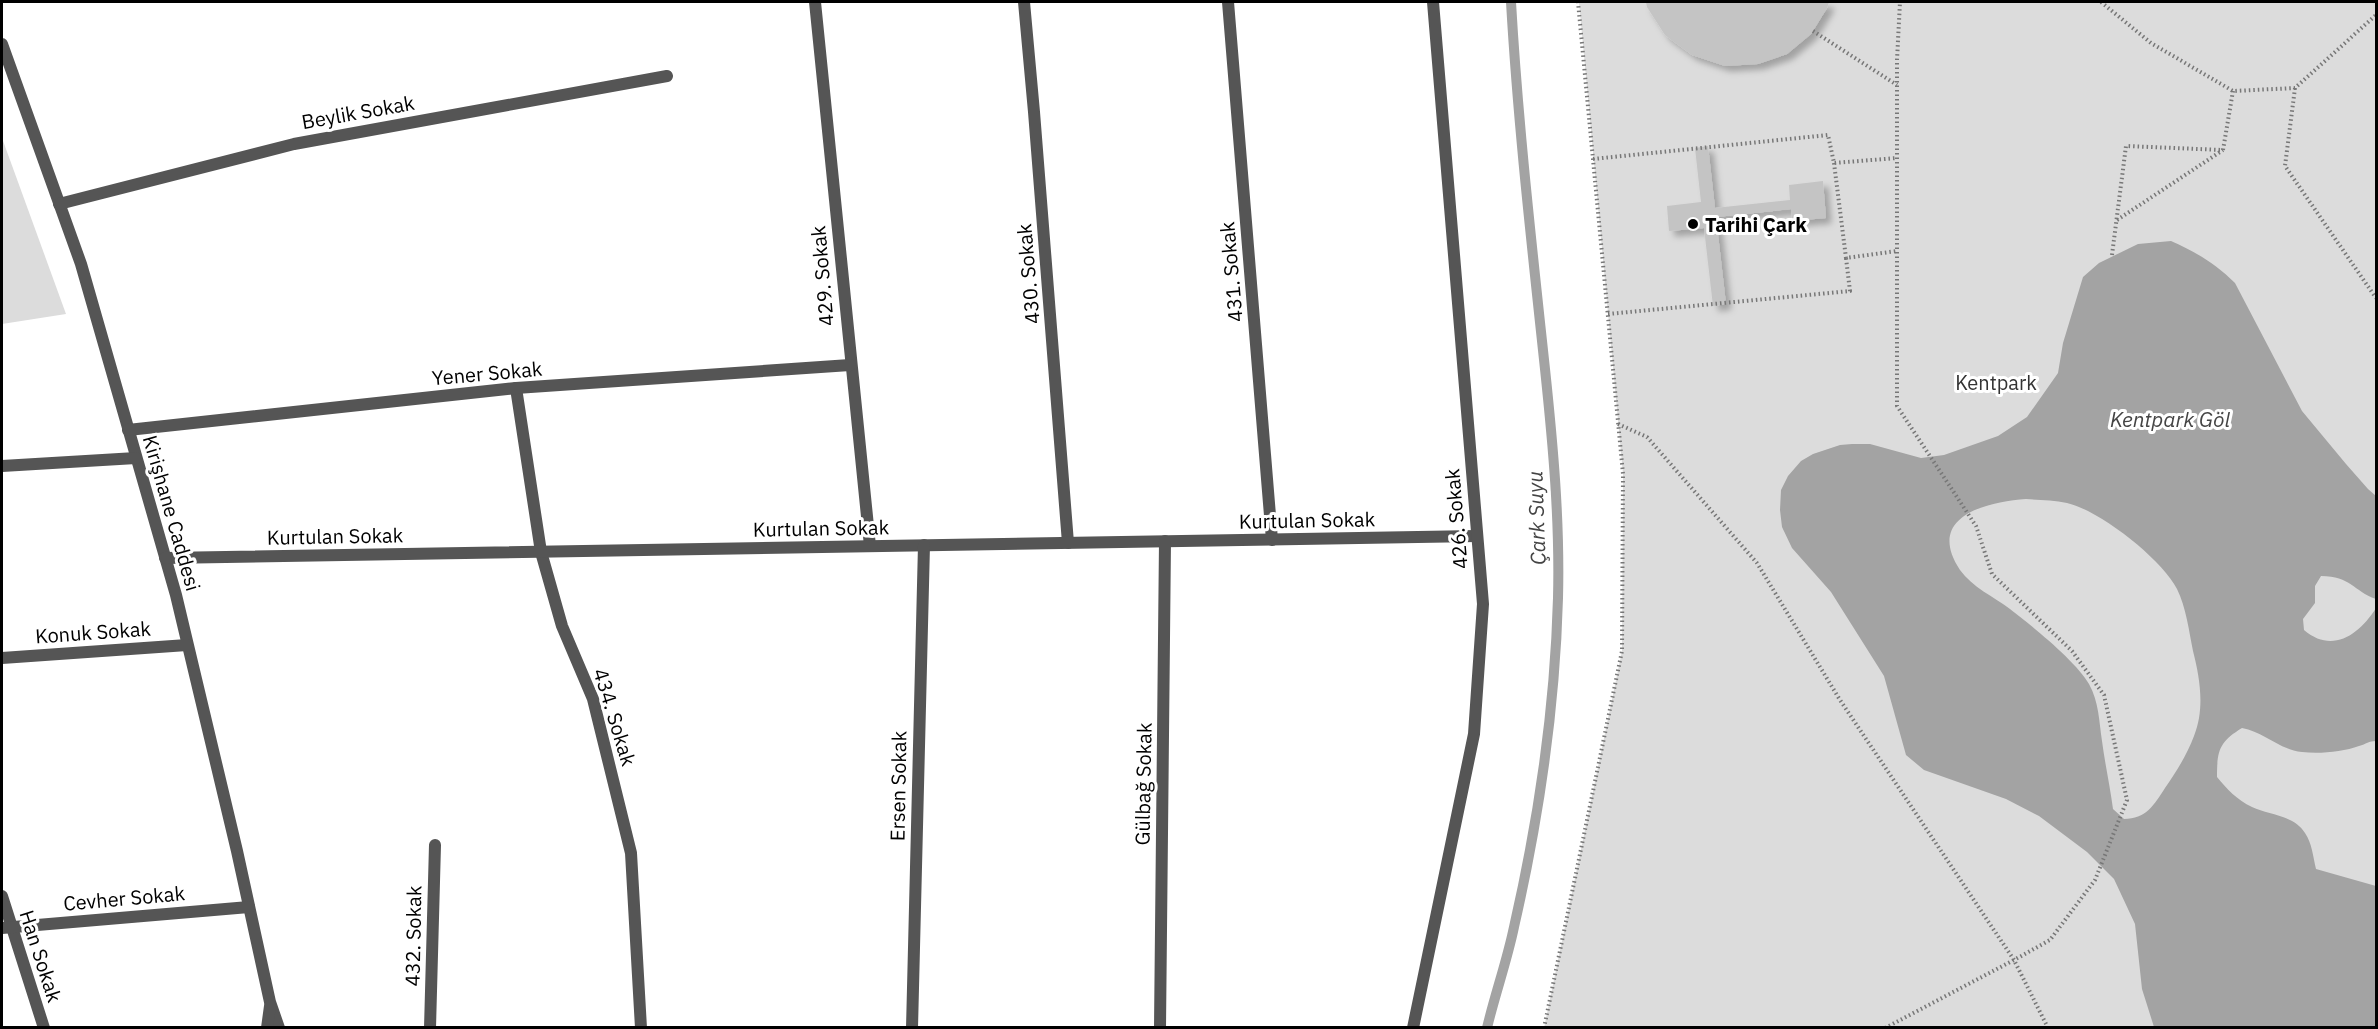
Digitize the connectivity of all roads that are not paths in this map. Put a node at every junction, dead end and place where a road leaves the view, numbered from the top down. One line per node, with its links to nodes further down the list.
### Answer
1 (815, 2): 8 (street, 429. Sokak)
2 (1024, 2): 16 (street, 430. Sokak)
3 (1228, 2): 14 (street, 431. Sokak)
4 (1433, 2): 13 (street, 426. Sokak)
5 (2, 44): 7 (street, Kirişhane Caddesi)
6 (667, 76): 7 (street, Beylik Sokak)
7 (59, 204): 10 (street, Kirişhane Caddesi)
8 (850, 365): 9 (street, Yener Sokak); 18 (street, 429. Sokak)
9 (516, 388): 10 (street, Yener Sokak); 19 (street, 434. Sokak)
10 (128, 430): 11 (street, Kirişhane Caddesi)
11 (136, 458): 12 (street); 20 (street, Kirişhane Caddesi)
12 (2, 466)
13 (1477, 536): 14 (street, Kurtulan Sokak); 35 (street, 426. Sokak)
14 (1272, 540): 15 (street, Kurtulan Sokak)
15 (1165, 541): 16 (street, Kurtulan Sokak); 34 (street, Gülbağ Sokak)
16 (1068, 543): 17 (street, Kurtulan Sokak)
17 (924, 545): 18 (street, Kurtulan Sokak); 33 (street, Ersen Sokak)
18 (870, 546): 19 (street, Kurtulan Sokak)
19 (541, 552): 20 (street, Kurtulan Sokak); 32 (street, 434. Sokak)
20 (165, 558): 21 (street, Kirişhane Caddesi)
21 (187, 645): 22 (street, Konuk Sokak); 25 (street, Kirişhane Caddesi)
22 (2, 658)
23 (435, 845): 31 (street, 432. Sokak)
24 (2, 896): 26 (street, Han Sokak)
25 (249, 907): 26 (street, Cevher Sokak); 27 (street, Kirişhane Caddesi)
26 (7, 927): 28 (street, Han Sokak)
27 (270, 1002): 29 (street, Kirişhane Caddesi); 30 (street, Kirişhane Caddesi)
28 (44, 1028)
29 (267, 1028)
30 (279, 1028)
31 (430, 1028)
32 (641, 1028)
33 (912, 1028)
34 (1160, 1028)
35 (1413, 1028)

